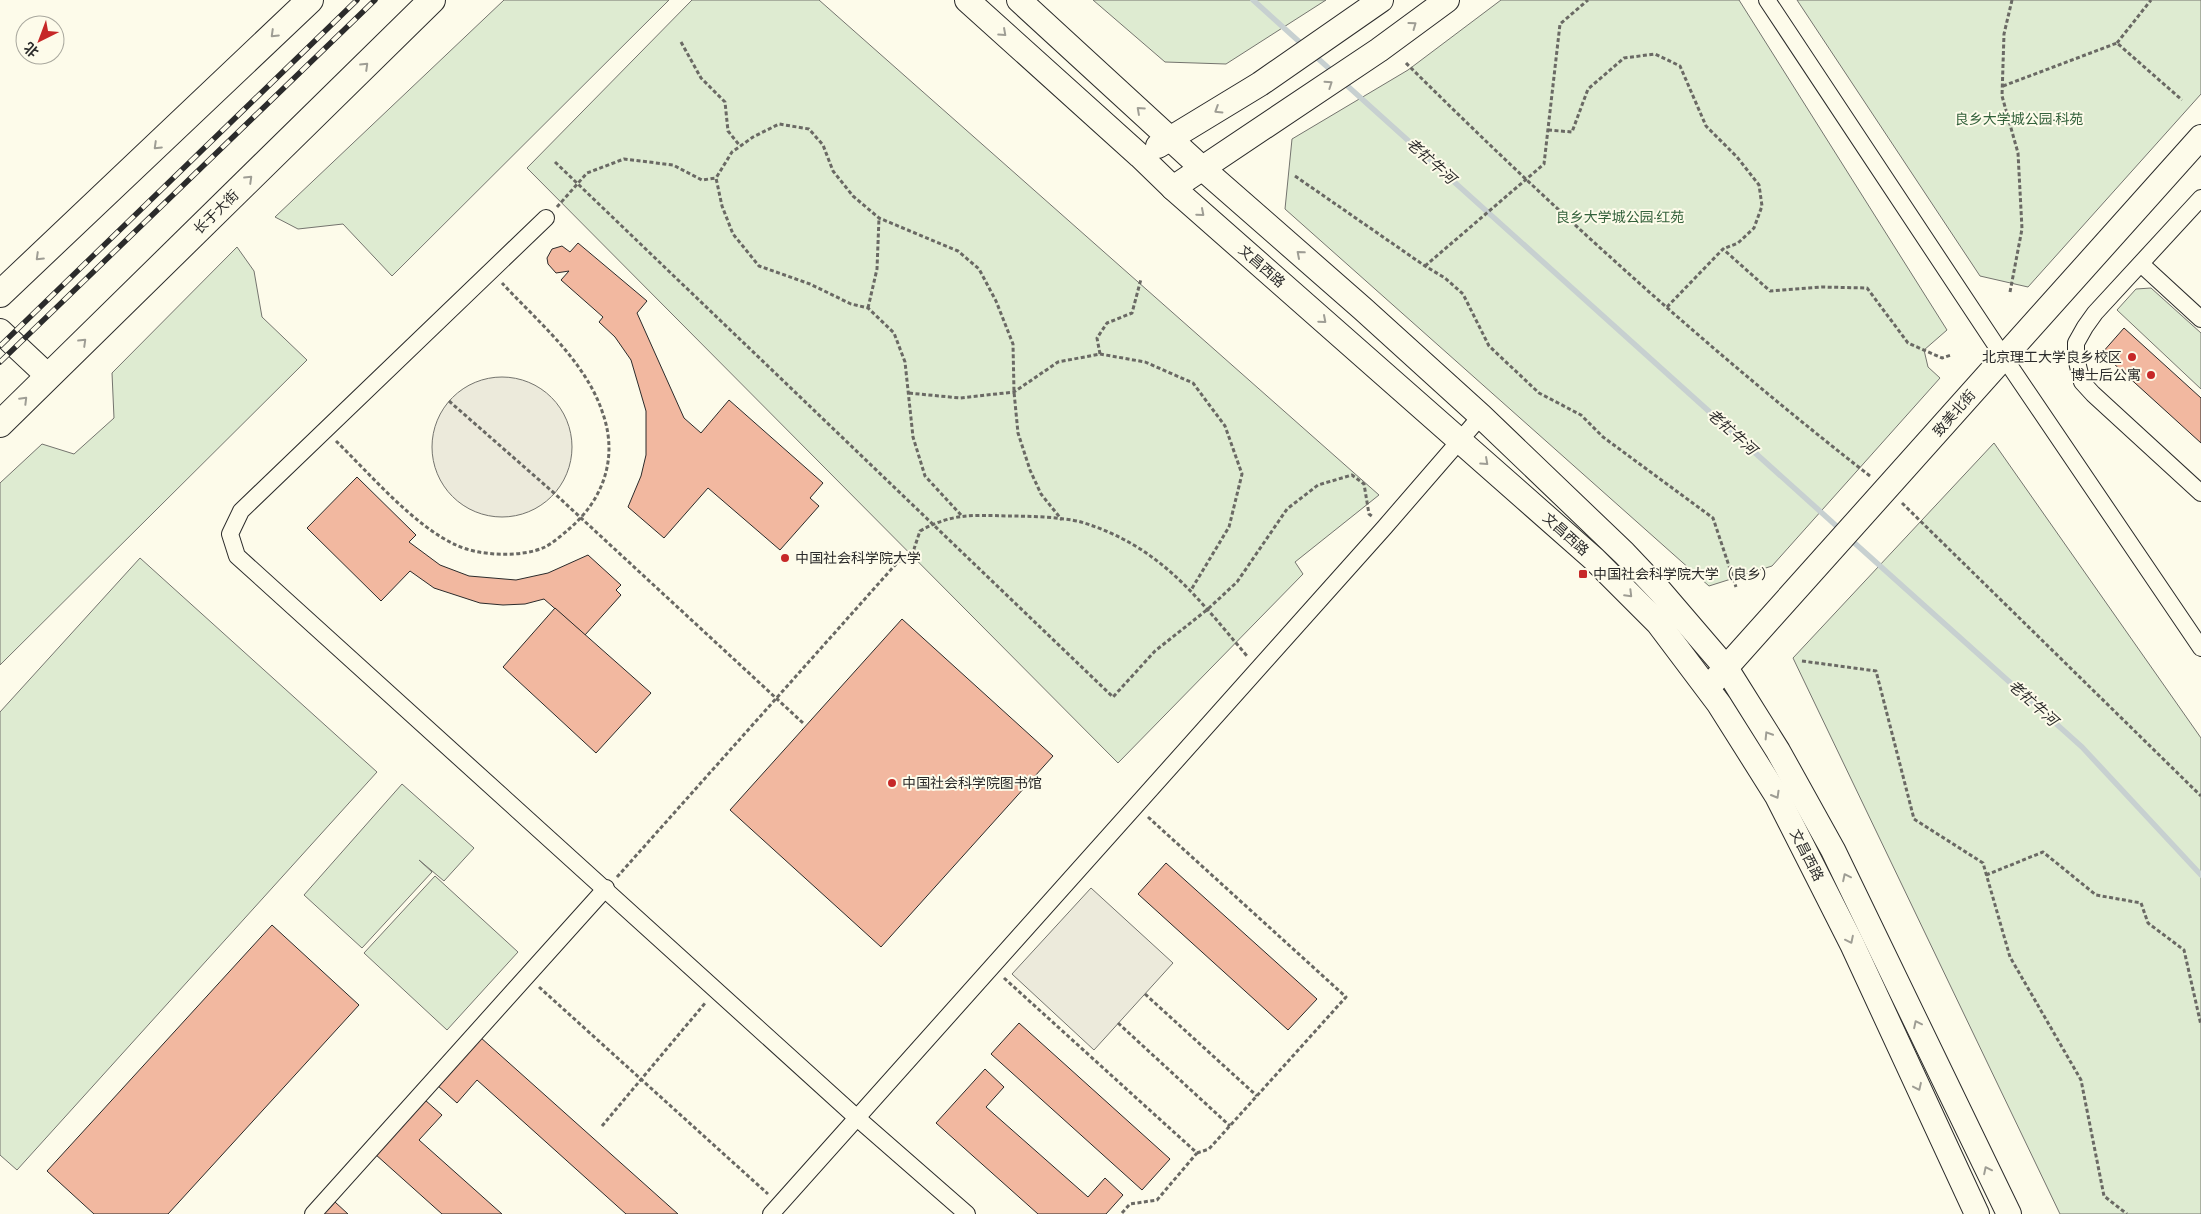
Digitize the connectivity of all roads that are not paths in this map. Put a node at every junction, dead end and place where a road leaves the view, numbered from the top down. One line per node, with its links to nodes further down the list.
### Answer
1 (310, 0): 16 (main road, one-way to 16)
2 (432, 0): 20 (main road, 长于大街, one-way to 2)
3 (967, 0): 10 (main road, 文昌西路, one-way to 10)
4 (1019, 0): 9 (main road, 文昌西路, one-way to 4)
5 (1380, 0): 9 (main road, one-way to 9)
6 (1447, 0): 11 (main road, one-way to 6)
7 (1767, 0): 19 (street)
8 (2201, 137): 19 (main road, 致美北街)
9 (1172, 138): 10 (main road); 11 (main road, 文昌西路)
10 (1140, 156): 12 (main road, 文昌西路)
11 (1202, 168): 12 (main road); 21 (main road, 文昌西路, one-way to 11)
12 (1173, 188): 23 (main road, 文昌西路, one-way to 23)
13 (2201, 198): 15 (street)
14 (546, 218): 28 (street)
15 (2141, 264): 17 (street); 24 (street)
16 (0, 294)
17 (2201, 319)
18 (0, 332): 20 (main road)
19 (2003, 356): 25 (street); 26 (main road, 致美北街)
20 (48, 376): 22 (main road, 长于大街, one-way to 20)
21 (1481, 416): 23 (street); 26 (main road, 文昌西路)
22 (0, 424)
23 (1460, 440): 27 (main road, 文昌西路, one-way to 27); 29 (street)
24 (2201, 493)
25 (2201, 648)
26 (1726, 668): 27 (main road, 致美北街); 34 (main road, 文昌西路, one-way to 26)
27 (1708, 689): 33 (main road, 文昌西路, one-way to 33)
28 (606, 888): 29 (street); 31 (street)
29 (856, 1117): 30 (street); 32 (street)
30 (776, 1209)
31 (313, 1214)
32 (967, 1214)
33 (1977, 1214)
34 (2009, 1214)

